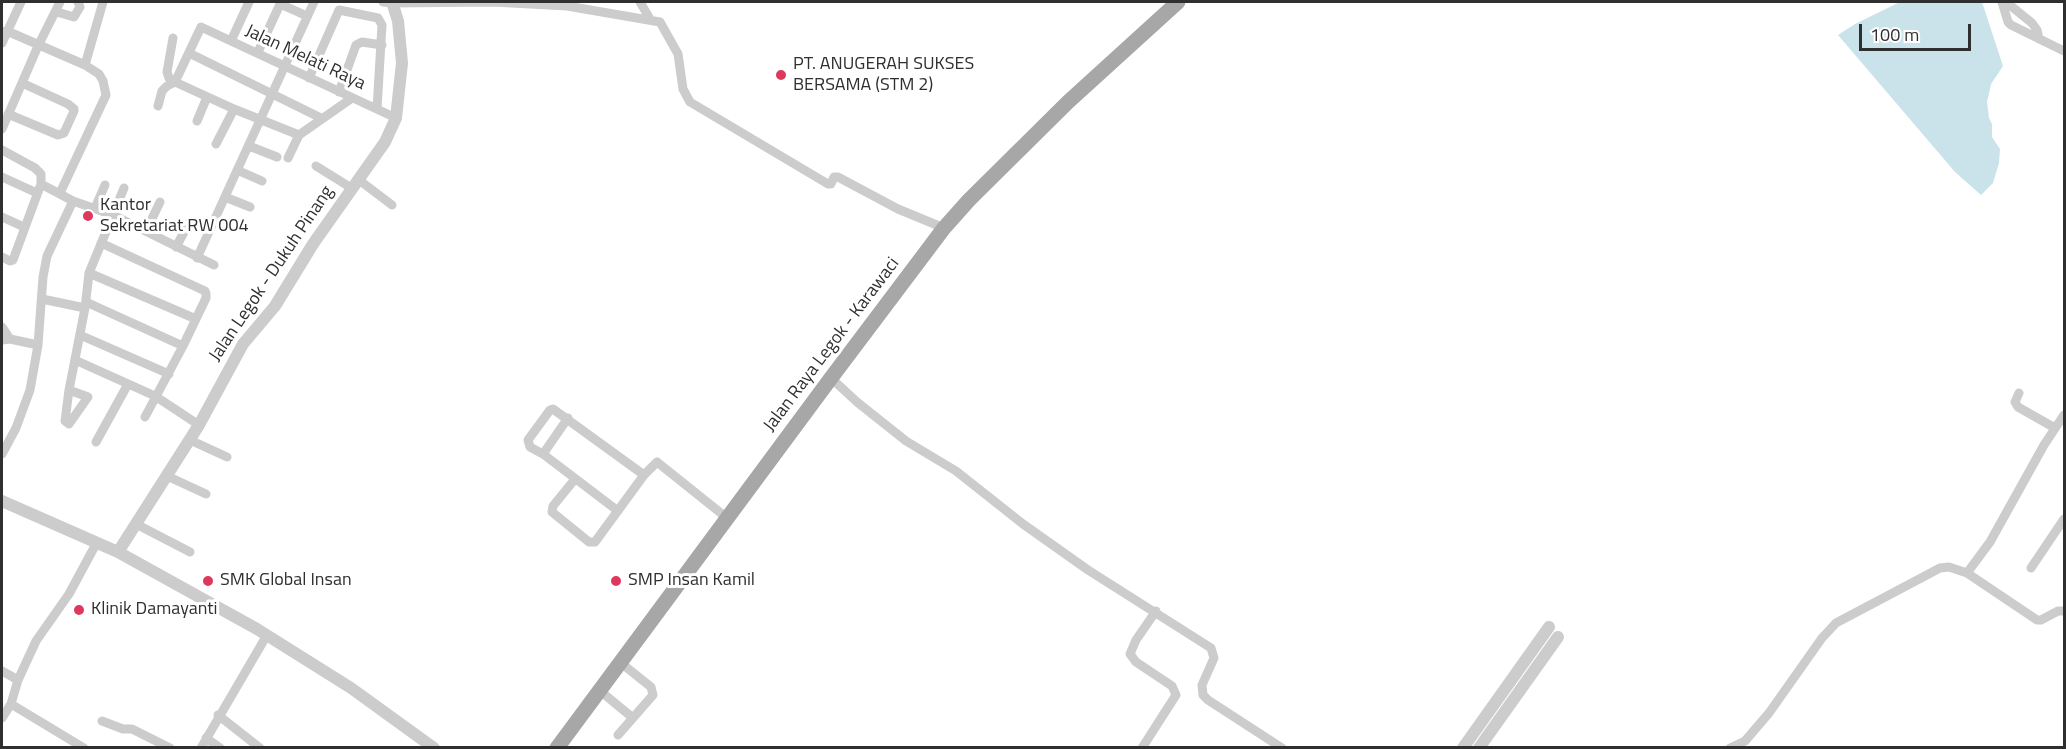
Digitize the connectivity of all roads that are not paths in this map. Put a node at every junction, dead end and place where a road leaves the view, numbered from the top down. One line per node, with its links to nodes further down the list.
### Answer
1 (21, 2): 16 (street)
2 (60, 2): 13 (street)
3 (78, 2): 13 (street)
4 (103, 2): 26 (street)
5 (249, 2): 19 (street)
6 (314, 2): 14 (street)
7 (389, 2): 15 (street); 40 (street, Jalan Legok - Dukuh Pinang)
8 (640, 2): 15 (street)
9 (1178, 2): 67 (main road, Jalan Raya Legok - Karawaci)
10 (2004, 2): 18 (street); 18 (street)
11 (281, 3): 14 (street); 24 (street)
12 (341, 6): 21 (street); 28 (street)
13 (57, 12): 22 (street)
14 (307, 16): 27 (street)
15 (650, 19): 67 (street)
16 (4, 31): 20 (street); 22 (street)
17 (173, 38): 30 (street)
18 (2038, 39): 23 (street)
19 (231, 41): 24 (street, Jalan Melati Raya); 25 (street, Jalan Melati Raya)
20 (2, 43)
21 (382, 45): 31 (street); 37 (street)
22 (38, 46): 26 (street); 29 (street)
23 (2064, 51)
24 (258, 52): 27 (street, Jalan Melati Raya)
25 (189, 53): 30 (street); 32 (street)
26 (85, 65): 56 (street)
27 (284, 66): 28 (street, Jalan Melati Raya); 32 (street)
28 (309, 78): 31 (street, Jalan Melati Raya)
29 (22, 82): 38 (street); 38 (street)
30 (175, 82): 33 (street); 35 (street)
31 (339, 92): 34 (street, Jalan Melati Raya)
32 (272, 94): 39 (street); 41 (street)
33 (207, 97): 36 (street); 42 (street)
34 (352, 98): 37 (street, Jalan Melati Raya); 39 (street)
35 (158, 106)
36 (234, 109): 41 (street); 45 (street)
37 (378, 109): 40 (street, Jalan Melati Raya)
38 (8, 114): 43 (street)
39 (321, 118): 44 (street)
40 (396, 118): 52 (street, Jalan Legok - Dukuh Pinang)
41 (260, 120): 44 (street); 46 (street)
42 (197, 121)
43 (2, 129)
44 (299, 135): 46 (street)
45 (216, 144)
46 (249, 146): 49 (street)
47 (2, 150): 55 (street)
48 (316, 166): 52 (street)
49 (237, 170): 51 (street); 57 (street)
50 (2, 177): 55 (street)
51 (262, 180)
52 (356, 184): 60 (street); 93 (street, Jalan Legok - Dukuh Pinang)
53 (105, 185): 62 (street)
54 (124, 188): 63 (street)
55 (39, 189): 56 (street); 66 (street)
56 (60, 193): 58 (street)
57 (225, 197): 61 (street); 72 (street)
58 (73, 201): 62 (street); 75 (street)
59 (160, 202): 68 (street)
60 (393, 205)
61 (250, 207)
62 (95, 208): 63 (street)
63 (113, 215): 68 (street); 69 (street)
64 (2, 217): 66 (street)
65 (190, 221): 70 (street)
66 (24, 227): 71 (street)
67 (944, 228): 85 (main road, Jalan Raya Legok - Karawaci)
68 (146, 231): 70 (street)
69 (101, 243): 74 (street); 77 (street)
70 (176, 247): 72 (street)
71 (2, 257)
72 (197, 258): 73 (street)
73 (214, 265)
74 (89, 273): 76 (street); 77 (street)
75 (42, 299): 76 (street); 81 (street)
76 (85, 305): 79 (street); 82 (street)
77 (196, 320): 82 (street)
78 (2, 327): 80 (street)
79 (80, 335): 83 (street); 84 (street)
80 (6, 339): 81 (street)
81 (38, 345): 97 (street)
82 (183, 346): 84 (street)
83 (75, 360): 86 (street); 87 (street)
84 (169, 374): 89 (street)
85 (831, 378): 106 (main road, Jalan Raya Legok - Karawaci); 115 (street)
86 (128, 384): 89 (street); 96 (street)
87 (69, 390)
88 (2019, 393): 94 (street)
89 (155, 396): 91 (street); 93 (street)
90 (2064, 415): 94 (street)
91 (145, 417)
92 (568, 418): 98 (street); 98 (street); 101 (street)
93 (199, 424): 95 (street, Jalan Legok - Dukuh Pinang)
94 (2055, 428): 113 (street)
95 (190, 440): 99 (street); 100 (street, Jalan Legok - Dukuh Pinang)
96 (96, 442)
97 (2, 454)
98 (543, 454): 102 (street)
99 (227, 457)
100 (167, 476): 103 (street); 108 (street, Jalan Legok - Dukuh Pinang)
101 (644, 476): 105 (street); 106 (street)
102 (575, 479): 105 (street); 105 (street)
103 (206, 494)
104 (2, 501): 109 (street)
105 (618, 511)
106 (727, 518): 119 (main road, Jalan Raya Legok - Karawaci)
107 (2064, 519): 112 (street)
108 (136, 524): 110 (street, Jalan Legok - Dukuh Pinang); 111 (street)
109 (96, 544): 110 (street); 121 (street)
110 (118, 552): 117 (street)
111 (190, 552)
112 (2031, 568)
113 (1967, 573): 114 (street); 141 (street)
114 (2064, 611)
115 (1156, 612): 137 (street); 138 (street)
116 (1549, 627): 139 (street)
117 (267, 635): 124 (street); 135 (street)
118 (1558, 637): 140 (street)
119 (621, 663): 122 (main road, Jalan Raya Legok - Karawaci); 126 (street)
120 (2, 671): 121 (street)
121 (18, 680): 123 (street)
122 (599, 690): 126 (street); 136 (main road, Jalan Raya Legok - Karawaci)
123 (11, 704): 125 (street); 130 (street)
124 (218, 715): 129 (street); 134 (street)
125 (2, 718)
126 (633, 718): 128 (street)
127 (102, 722): 131 (street)
128 (618, 735)
129 (206, 738): 132 (street); 133 (street)
130 (84, 747)
131 (170, 747)
132 (201, 747)
133 (220, 747)
134 (260, 747)
135 (434, 747)
136 (557, 747)
137 (1142, 747)
138 (1282, 747)
139 (1462, 747)
140 (1479, 747)
141 (1730, 747)

